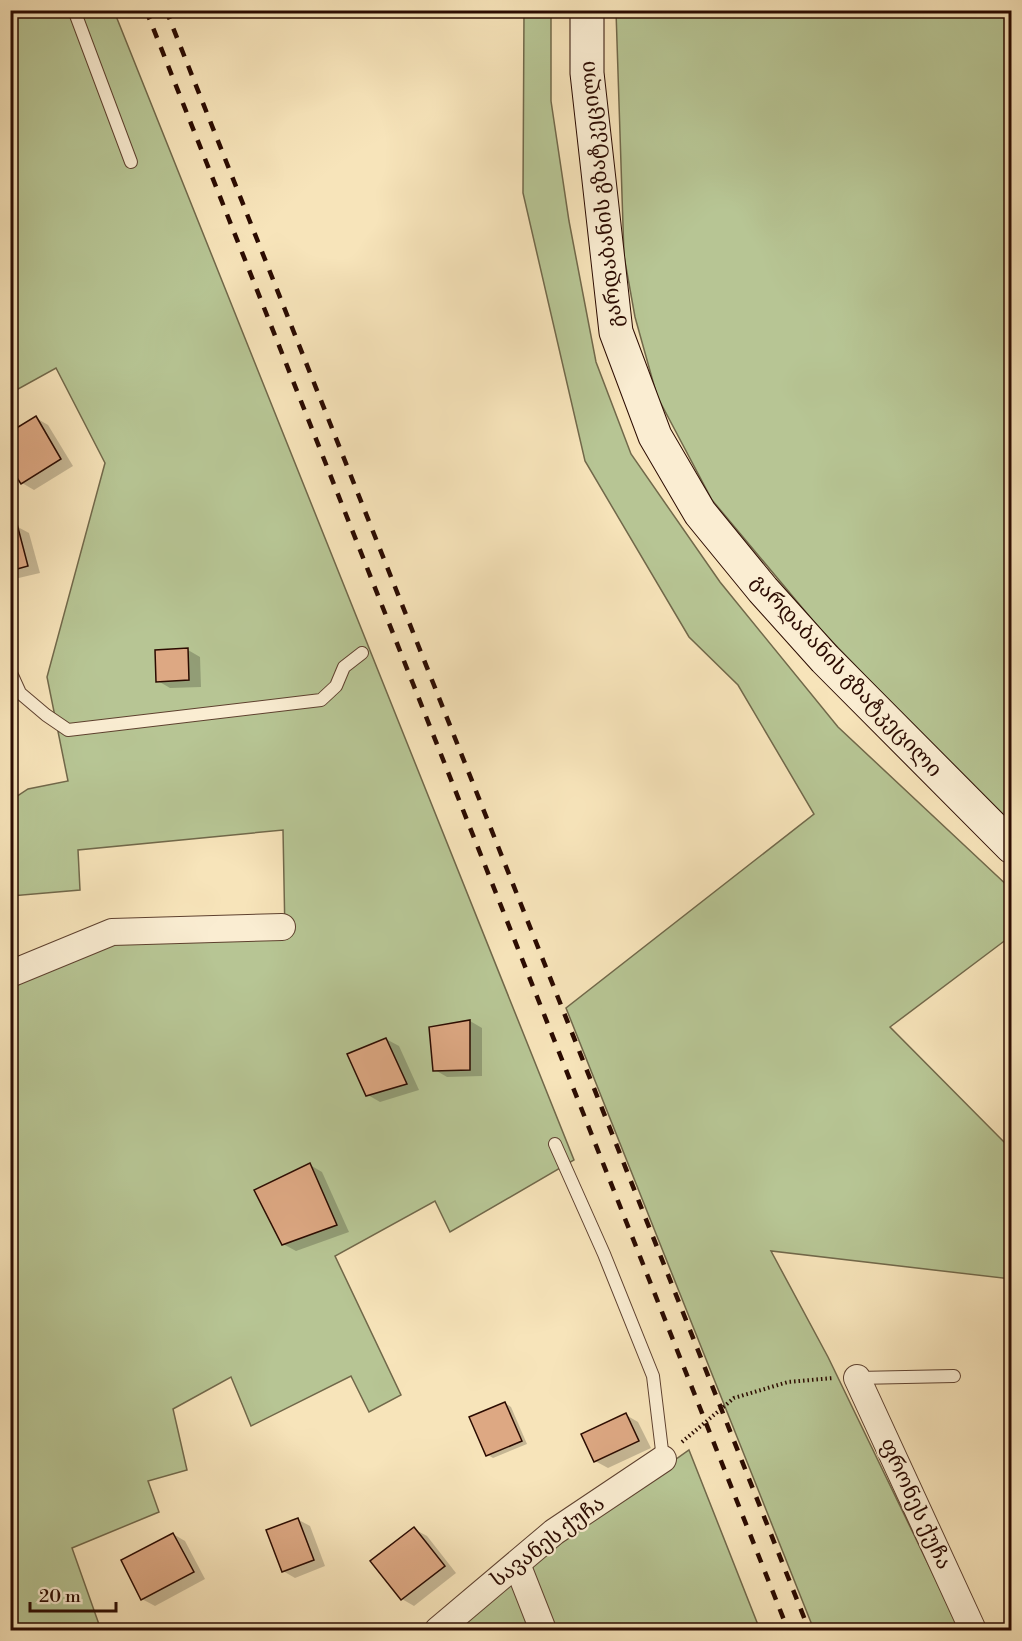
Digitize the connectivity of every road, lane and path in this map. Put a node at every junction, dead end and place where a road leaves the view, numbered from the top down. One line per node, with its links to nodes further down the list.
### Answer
1 (74, 10): 3 (lane)
2 (586, 10): 6 (main road, გარდაბანის გზატკეცილი)
3 (132, 162)
4 (362, 653): 5 (lane)
5 (10, 671)
6 (1011, 847)
7 (282, 927): 8 (street)
8 (10, 974)
9 (555, 1144): 12 (lane)
10 (954, 1376): 11 (lane)
11 (857, 1378): 12 (path); 16 (street, ფრონეს ქუჩა)
12 (663, 1459): 13 (street, სავანეს ქუჩა)
13 (517, 1564): 14 (street, სავანეს ქუჩა); 15 (street)
14 (438, 1630)
15 (543, 1630)
16 (974, 1630)

